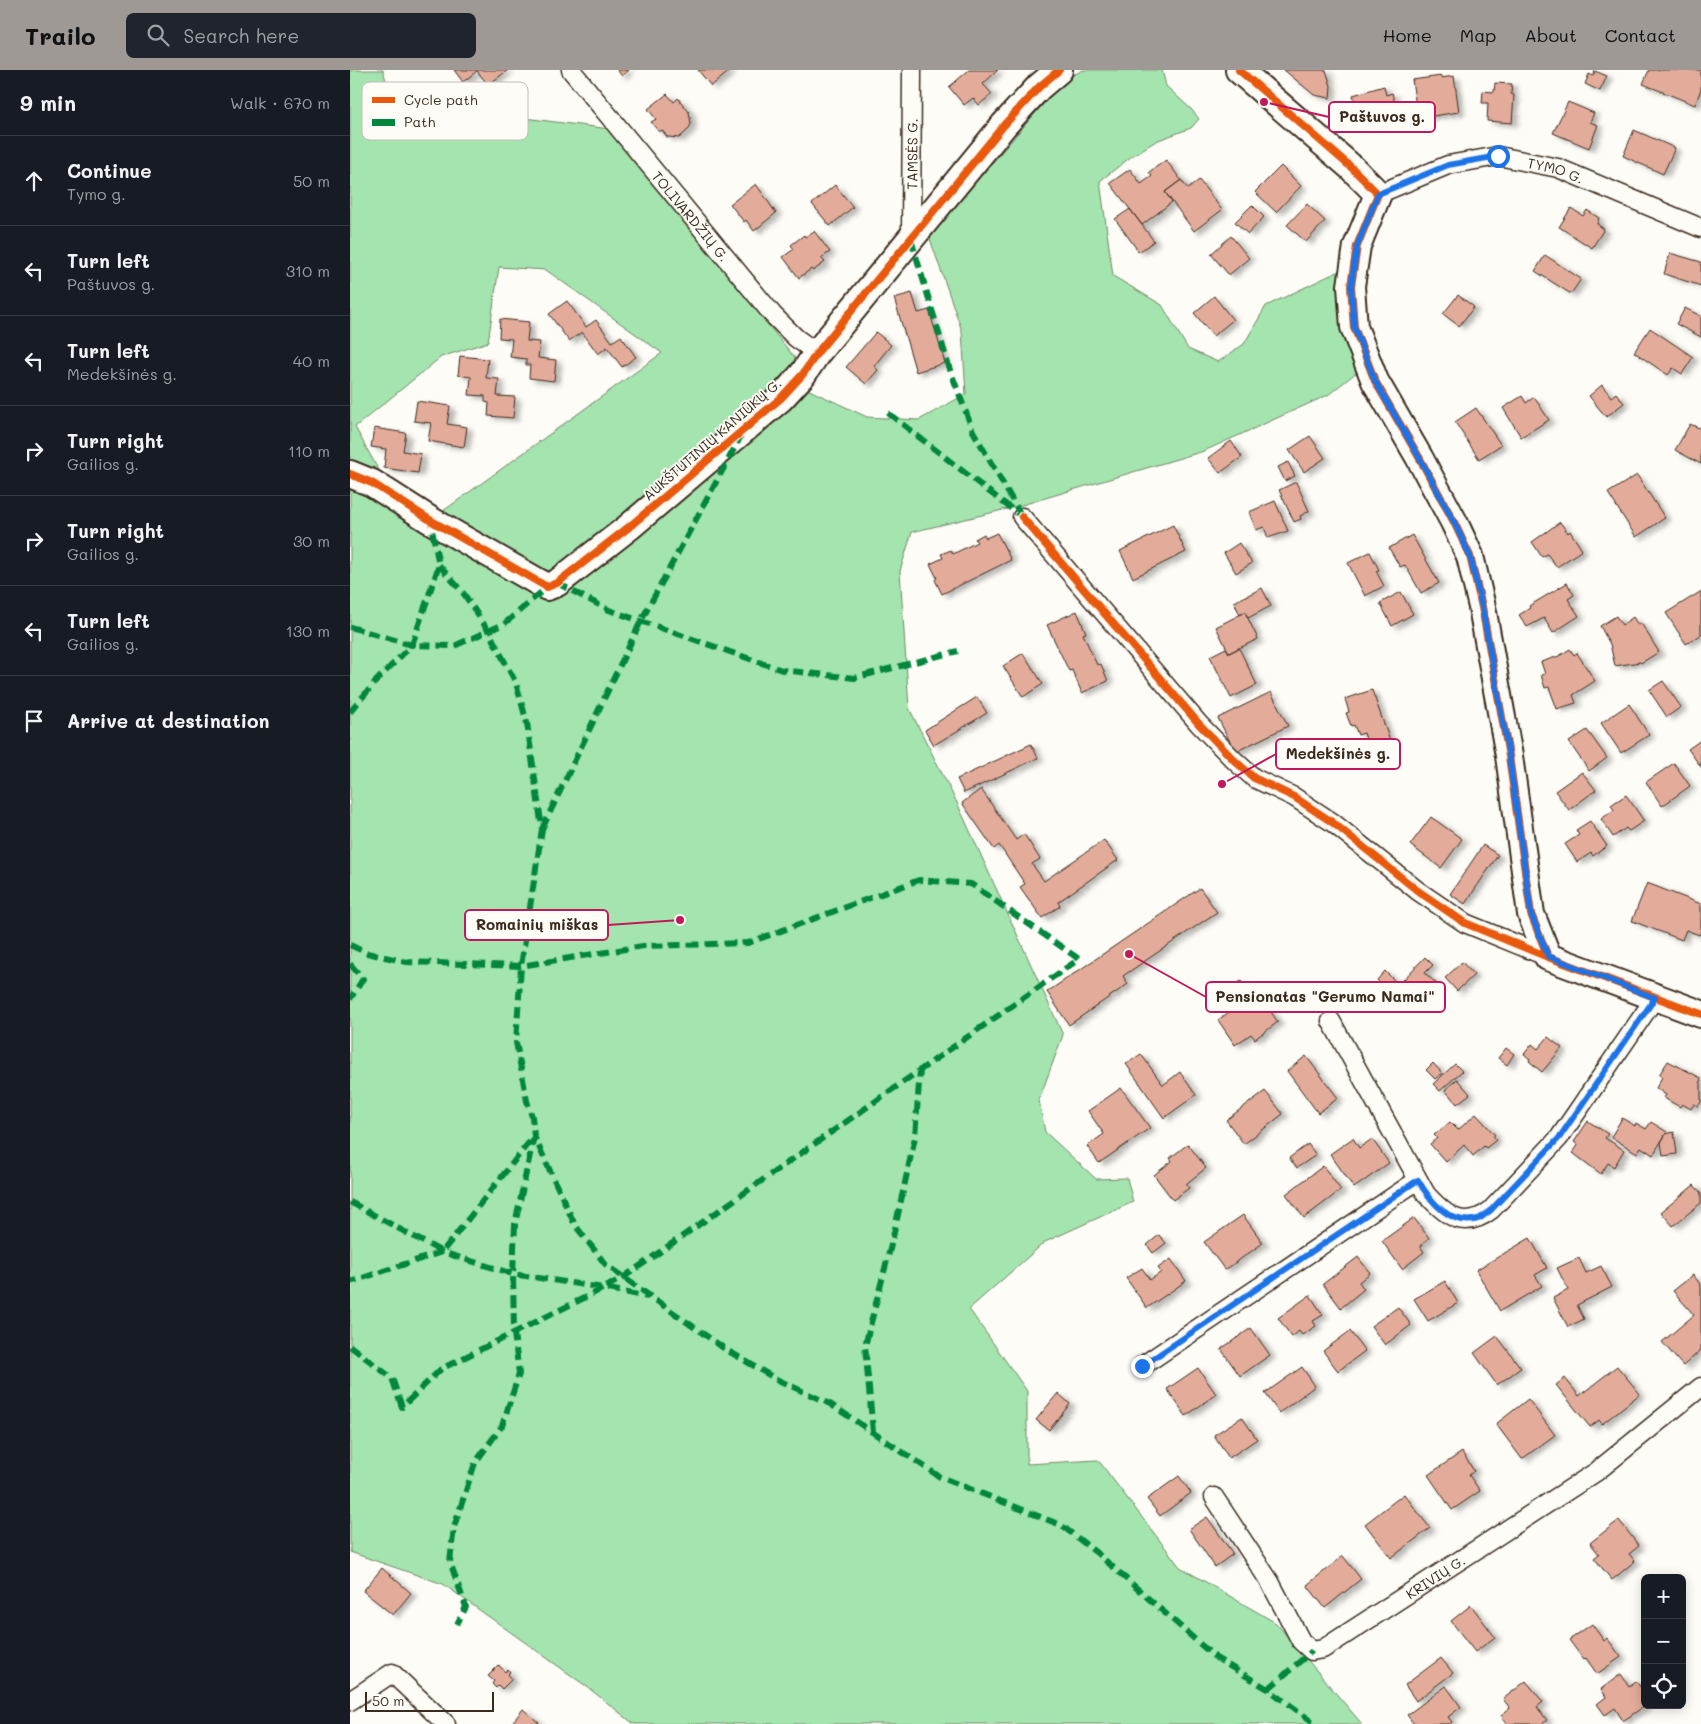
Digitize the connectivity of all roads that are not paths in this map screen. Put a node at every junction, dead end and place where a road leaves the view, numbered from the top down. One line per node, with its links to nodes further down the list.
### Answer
1 (571, 70): 8 (street, TOLIVARDŽIŲ G.)
2 (912, 70): 7 (street, TAMSĖS G.)
3 (1059, 70): 7 (street, AUKŠTUTINIŲ KANIŪKŲ G.)
4 (1239, 70): 5 (street)
5 (1378, 194): 6 (street, TYMO G.); 11 (street)
6 (1701, 228)
7 (910, 238): 8 (street, AUKŠTUTINIŲ KANIŪKŲ G.)
8 (818, 354): 9 (street, AUKŠTUTINIŲ KANIŪKŲ G.)
9 (350, 474)
10 (1022, 517): 11 (street)
11 (1548, 956): 12 (street)
12 (1655, 998): 13 (street); 15 (street)
13 (1701, 1014)
14 (1331, 1021): 15 (street)
15 (1418, 1180): 16 (street)
16 (1142, 1366)
17 (1701, 1387): 18 (street, KRIVIŲ G.)
18 (1214, 1497)
19 (350, 1701): 20 (street)
20 (446, 1724)

